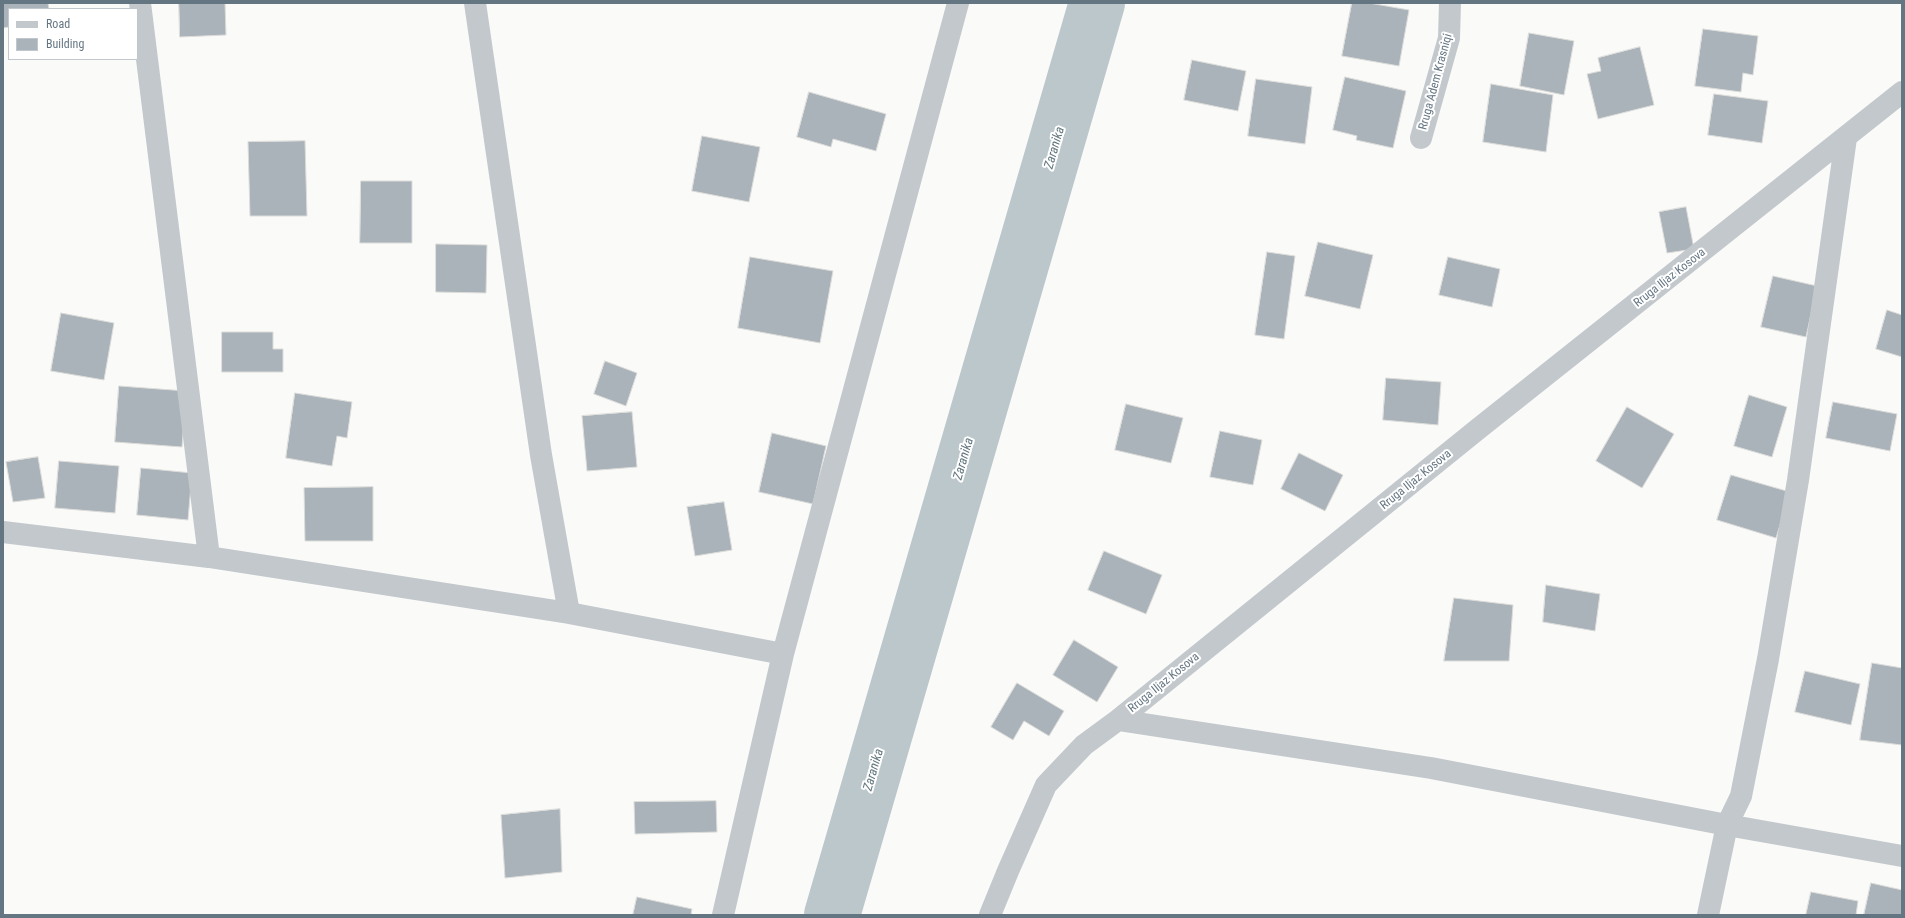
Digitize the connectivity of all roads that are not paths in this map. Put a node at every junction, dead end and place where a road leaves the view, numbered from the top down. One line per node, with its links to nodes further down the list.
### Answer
1 (140, 3): 9 (street)
2 (475, 3): 10 (street)
3 (958, 3): 11 (street)
4 (1450, 3): 6 (street, Rruga Adem Krasniqi)
5 (1902, 92): 7 (street, Rruga Iljaz Kosova)
6 (1421, 138)
7 (1846, 138): 12 (street, Rruga Iljaz Kosova); 13 (street)
8 (3, 532): 9 (street)
9 (209, 557): 10 (street)
10 (569, 613): 11 (street)
11 (783, 654): 15 (street)
12 (1118, 720): 13 (street); 16 (street, Rruga Iljaz Kosova)
13 (1727, 826): 14 (street); 17 (street)
14 (1902, 856)
15 (723, 915)
16 (990, 915)
17 (1708, 915)

